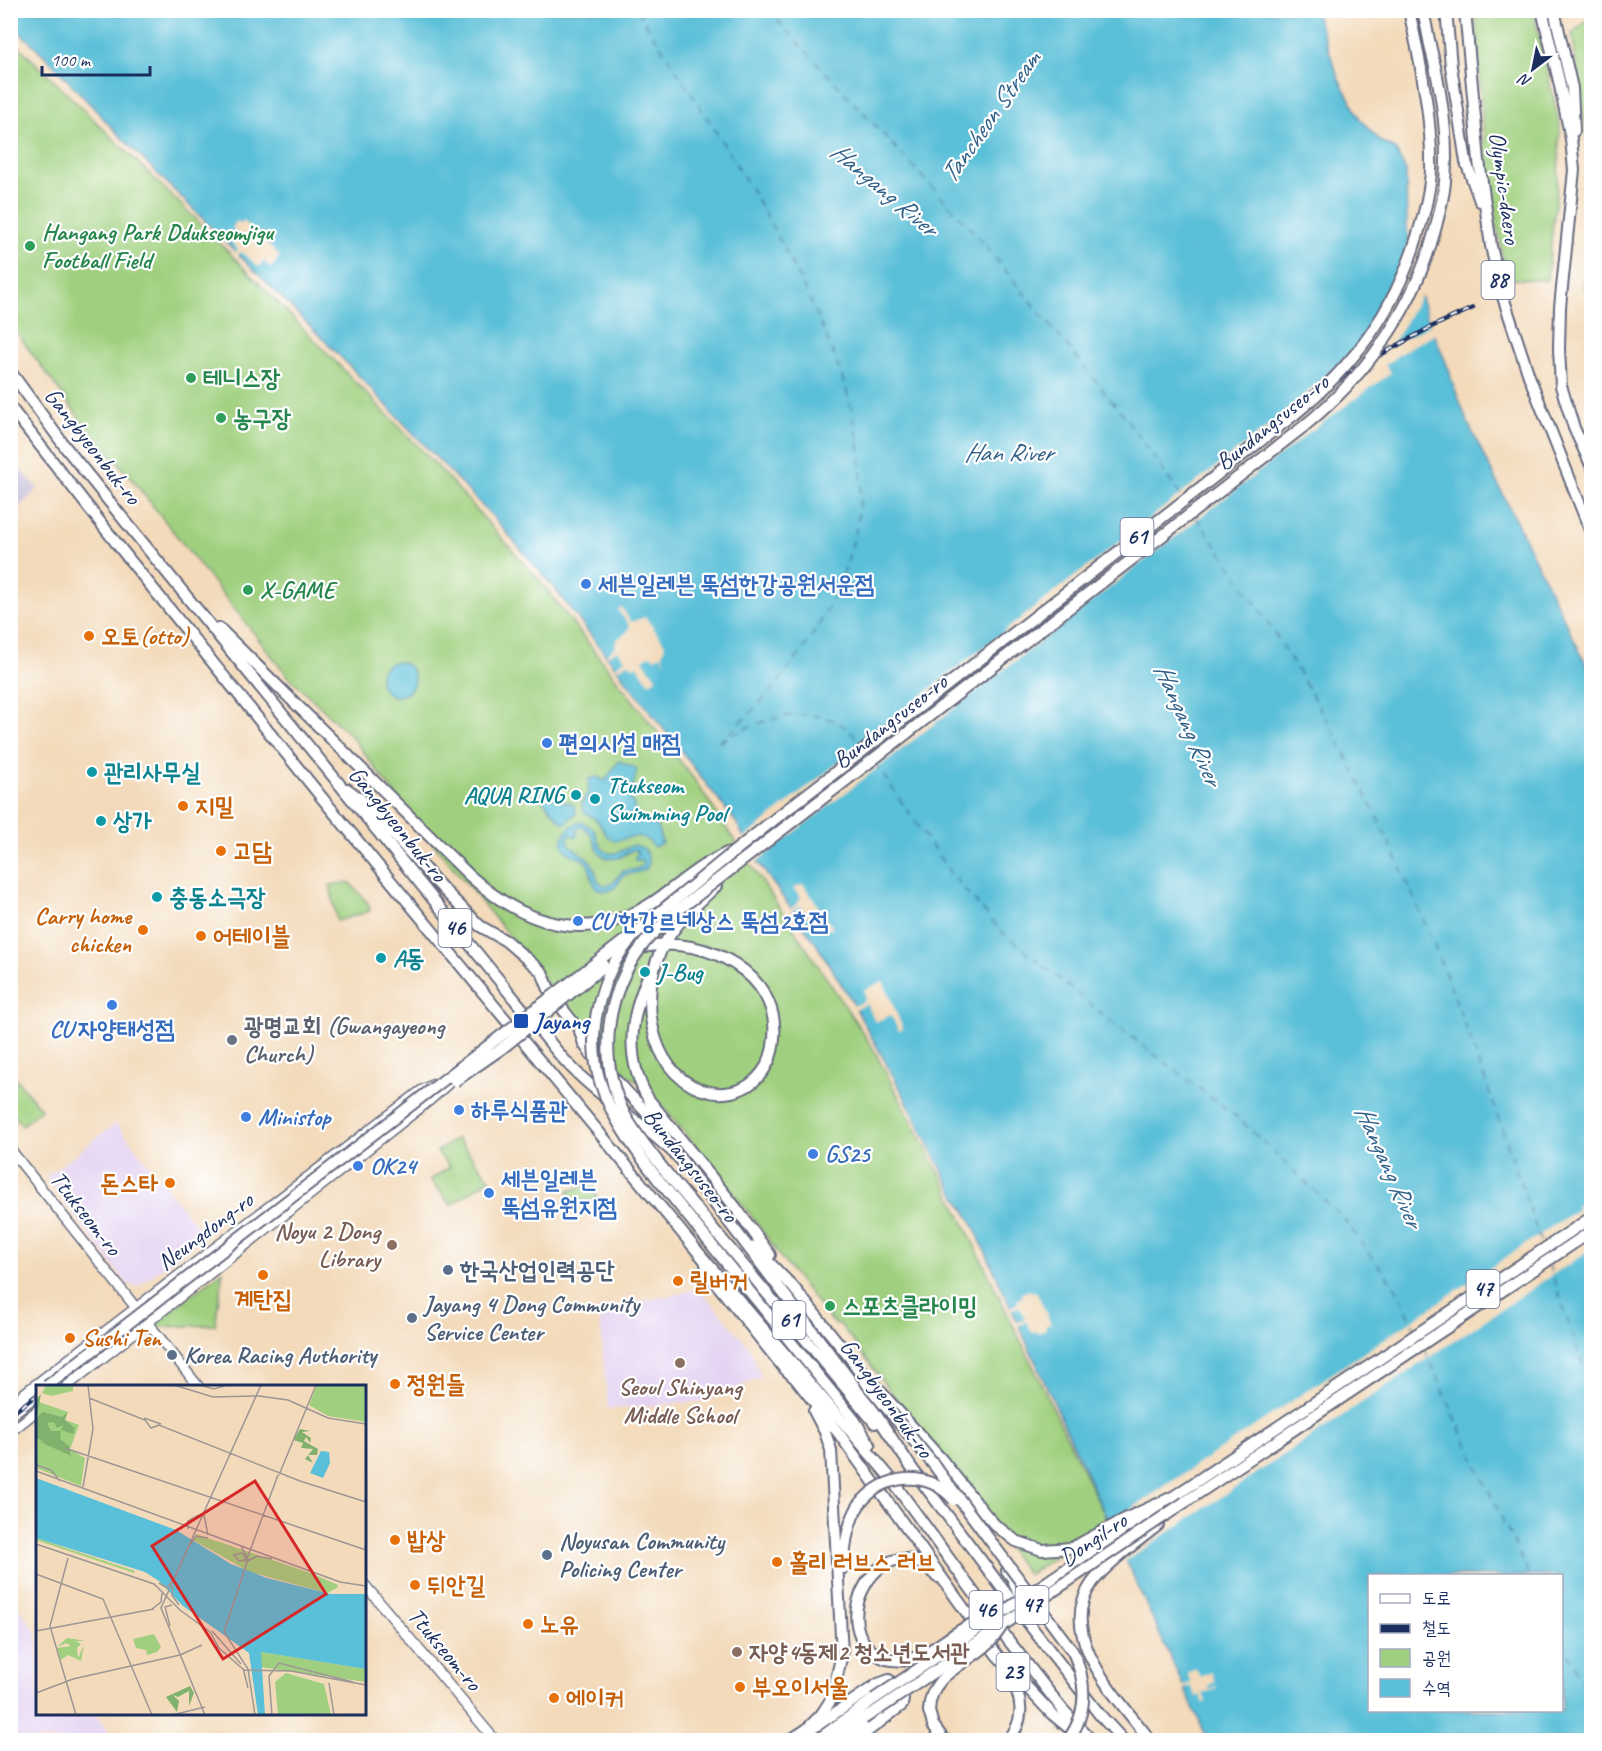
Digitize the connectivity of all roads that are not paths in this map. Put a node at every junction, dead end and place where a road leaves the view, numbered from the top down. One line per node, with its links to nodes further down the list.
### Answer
1 (1409, 10): 17 (main road, Bundangsuseo-ro / 61, bridge)
2 (1423, 10): 18 (main road, Bundangsuseo-ro / 61, bridge)
3 (1446, 10): 10 (main road)
4 (1465, 10): 10 (main road, Olympic-daero / 88)
5 (1542, 10): 9 (main road)
6 (1554, 10): 8 (main road)
7 (1561, 10): 8 (main road)
8 (1568, 69): 9 (main road)
9 (1574, 170): 13 (main road)
10 (1487, 220): 14 (main road, Olympic-daero / 88)
11 (10, 371): 15 (main road, Gangbyeonbuk-ro / 46)
12 (10, 407): 29 (main road, Gangbyeonbuk-ro)
13 (1592, 467)
14 (1592, 535)
15 (184, 594): 16 (main road, Gangbyeonbuk-ro / 46); 17 (main road, bridge)
16 (331, 776): 21 (main road); 25 (main road, Gangbyeonbuk-ro / 46)
17 (737, 848): 19 (main road, Bundangsuseo-ro / 61, bridge)
18 (744, 861): 20 (main road, bridge); 24 (main road, Bundangsuseo-ro / 61, bridge)
19 (657, 915): 24 (main road, Bundangsuseo-ro / 61, bridge); 35 (main road, bridge)
20 (658, 958): 30 (main road); 36 (main road, bridge)
21 (572, 1021)
22 (580, 1031): 25 (main road)
23 (10, 1149): 31 (main road, Ttukseom-ro)
24 (661, 1175): 46 (main road, Bundangsuseo-ro / 61); 47 (main road, Bundangsuseo-ro / 61)
25 (695, 1177): 27 (main road, Gangbyeonbuk-ro / 46)
26 (1592, 1217): 48 (main road, Dongil-ro / 47)
27 (729, 1221): 30 (main road); 46 (main road, Gangbyeonbuk-ro / 46)
28 (1592, 1231): 48 (main road, Dongil-ro / 47)
29 (703, 1258): 34 (main road); 47 (main road, Gangbyeonbuk-ro)
30 (793, 1287): 33 (main road)
31 (135, 1309): 32 (main road, Ttukseom-ro); 32 (main road, Neungdong-ro); 41 (main road, Neungdong-ro)
32 (146, 1322): 37 (main road, Neungdong-ro); 38 (main road, Ttukseom-ro)
33 (852, 1360): 48 (main road, bridge); 65 (main road, bridge)
34 (783, 1367): 50 (main road); 54 (main road)
35 (48, 1385)
36 (55, 1385)
37 (68, 1385)
38 (197, 1385)
39 (36, 1396): 43 (main road)
40 (36, 1400): 44 (main road)
41 (10, 1404)
42 (36, 1412): 45 (main road)
43 (10, 1415)
44 (10, 1420)
45 (10, 1432)
46 (914, 1470): 52 (main road, Gangbyeonbuk-ro / 46)
47 (888, 1475): 67 (main road, Gangbyeonbuk-ro / 46)
48 (1182, 1498): 51 (main road, Dongil-ro / 47, bridge); 69 (main road, bridge)
49 (366, 1586): 57 (main road, Ttukseom-ro)
50 (952, 1593): 51 (main road, 23, bridge); 53 (main road, 23)
51 (999, 1621): 55 (main road, Dongil-ro / 47, bridge); 63 (main road, bridge)
52 (1032, 1628): 54 (main road, bridge); 68 (main road, Gangbyeonbuk-ro / 46)
53 (997, 1655): 64 (main road); 66 (main road, 23)
54 (832, 1697): 56 (main road)
55 (876, 1704): 56 (main road); 59 (main road, 47); 60 (main road, Dongil-ro / 47); 61 (main road)
56 (804, 1735): 58 (main road); 62 (main road)
57 (495, 1740)
58 (790, 1740)
59 (817, 1740)
60 (830, 1740)
61 (844, 1740)
62 (856, 1740)
63 (944, 1740)
64 (1008, 1740)
65 (1068, 1740)
66 (1085, 1740)
67 (1091, 1740)
68 (1123, 1740)
69 (1150, 1740)

